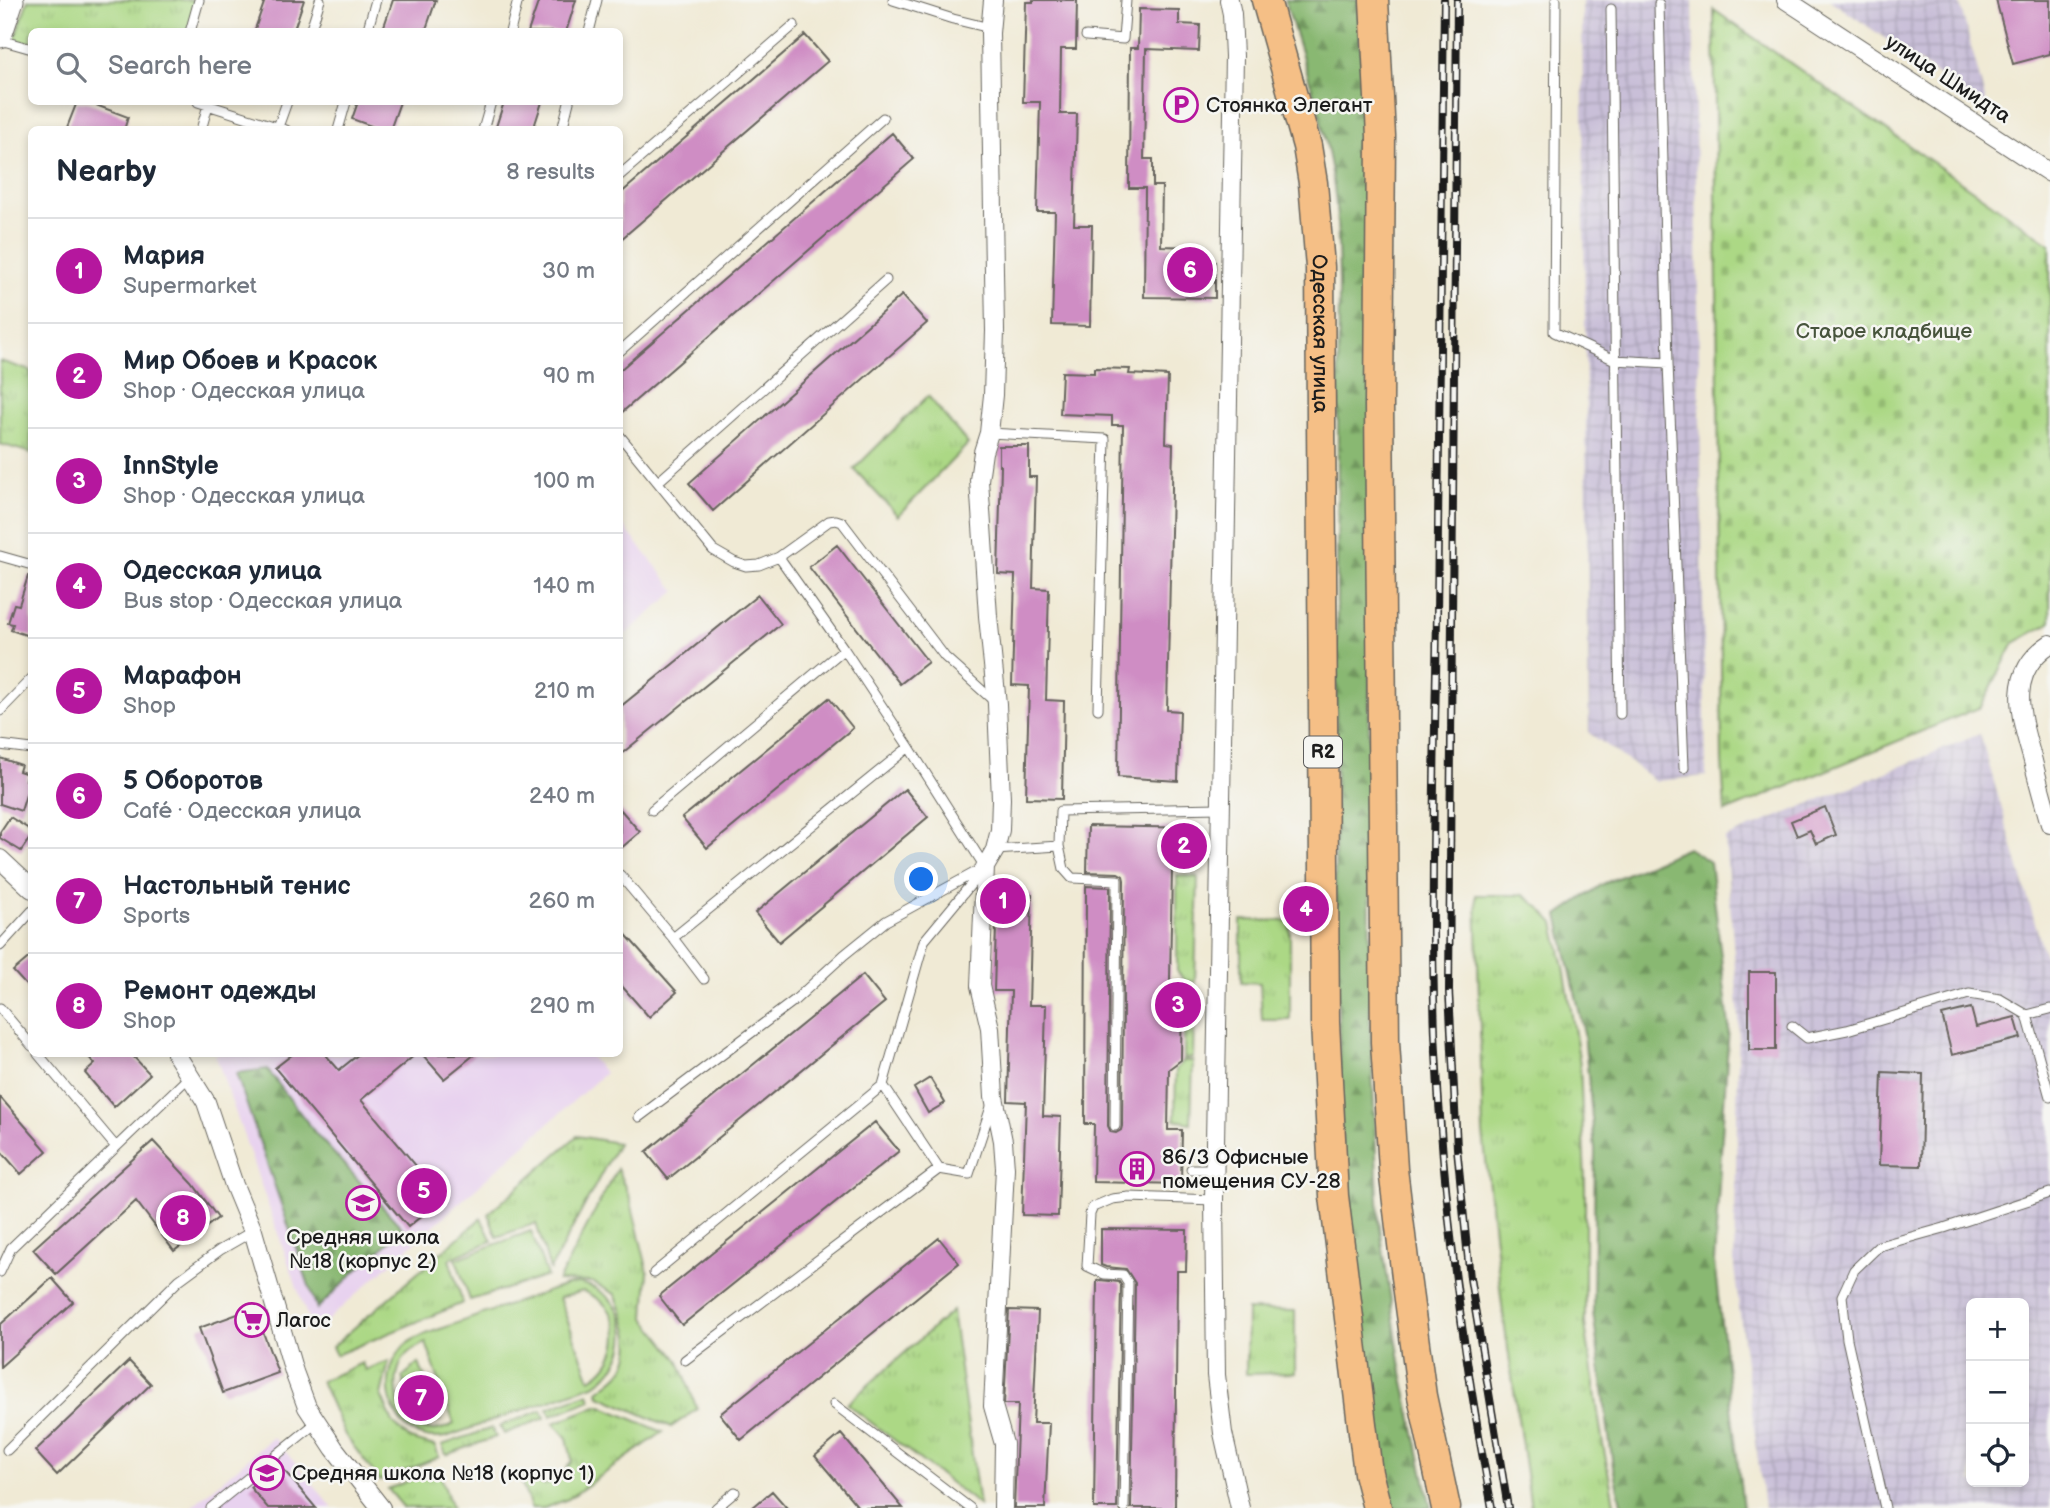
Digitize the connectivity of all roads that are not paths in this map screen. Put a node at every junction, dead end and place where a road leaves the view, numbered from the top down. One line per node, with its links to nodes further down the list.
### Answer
1 (12, 0): 25 (street)
2 (199, 0): 18 (lane)
3 (320, 0): 19 (lane)
4 (376, 0): 20 (lane)
5 (518, 0): 21 (lane)
6 (597, 0): 22 (lane)
7 (893, 0): 23 (lane)
8 (993, 0): 23 (street)
9 (1126, 0): 24 (lane)
10 (1229, 0): 62 (street)
11 (1266, 0): 109 (main road, Одесская улица / R2)
12 (1374, 0): 110 (main road)
13 (1556, 0): 43 (lane)
14 (1786, 0): 40 (street, улица Шмидта)
15 (1659, 4): 44 (lane)
16 (1611, 9): 43 (lane)
17 (794, 25): 39 (lane)
18 (191, 28)
19 (311, 28)
20 (368, 28)
21 (511, 28)
22 (590, 28)
23 (990, 28): 45 (street)
24 (1086, 36)
25 (0, 38): 26 (lane)
26 (28, 48)
27 (208, 105): 33 (lane); 34 (lane)
28 (286, 105): 35 (lane)
29 (345, 105): 36 (lane)
30 (490, 105): 37 (lane)
31 (568, 105): 38 (lane)
32 (883, 118): 42 (lane)
33 (202, 126)
34 (265, 126)
35 (282, 126)
36 (339, 126)
37 (484, 126)
38 (563, 126)
39 (623, 172)
40 (2050, 173)
41 (886, 280): 47 (lane)
42 (623, 348)
43 (1615, 360): 44 (lane); 57 (lane)
44 (1668, 363): 61 (lane)
45 (989, 433): 54 (street); 55 (lane)
46 (623, 440): 47 (lane)
47 (658, 482): 49 (lane)
48 (0, 556): 50 (lane)
49 (779, 557): 52 (lane); 54 (lane)
50 (28, 564)
51 (2050, 644): 64 (street)
52 (844, 649): 59 (lane); 63 (lane)
53 (28, 682): 56 (lane)
54 (997, 704): 66 (street)
55 (1098, 709)
56 (0, 711)
57 (1620, 714)
58 (0, 745): 60 (lane)
59 (909, 747): 68 (lane); 72 (lane)
60 (28, 748)
61 (1684, 768)
62 (1220, 808): 65 (lane); 91 (street)
63 (652, 810)
64 (2050, 824)
65 (1059, 846): 66 (lane); 87 (lane)
66 (995, 850): 68 (street)
67 (0, 859): 70 (street)
68 (985, 867): 83 (lane); 84 (street); 86 (lane)
69 (623, 878): 72 (lane)
70 (28, 885)
71 (28, 915): 73 (lane)
72 (673, 938): 74 (lane)
73 (0, 946)
74 (704, 979)
75 (0, 1008): 79 (lane)
76 (2050, 1009): 77 (lane)
77 (2027, 1015): 78 (lane); 85 (lane)
78 (1792, 1026)
79 (28, 1041)
80 (41, 1057): 88 (lane)
81 (178, 1057): 82 (street)
82 (191, 1075): 88 (lane); 94 (street)
83 (883, 1085): 89 (lane); 96 (lane)
84 (994, 1097): 89 (lane); 106 (street)
85 (2050, 1097)
86 (639, 1117)
87 (1115, 1126)
88 (116, 1147): 95 (lane)
89 (939, 1169): 97 (lane)
90 (1191, 1169): 91 (lane)
91 (1214, 1169): 93 (street)
92 (2050, 1193): 111 (lane)
93 (1214, 1200): 107 (lane); 108 (street)
94 (253, 1231): 99 (street); 100 (lane)
95 (0, 1272)
96 (654, 1273)
97 (685, 1360)
98 (834, 1404): 105 (lane)
99 (316, 1423): 102 (lane); 103 (street)
100 (6, 1450)
101 (735, 1492): 104 (lane)
102 (211, 1508)
103 (381, 1508)
104 (716, 1508)
105 (970, 1508)
106 (1003, 1508)
107 (1124, 1508)
108 (1240, 1508)
109 (1375, 1508)
110 (1446, 1508)
111 (1885, 1508)

